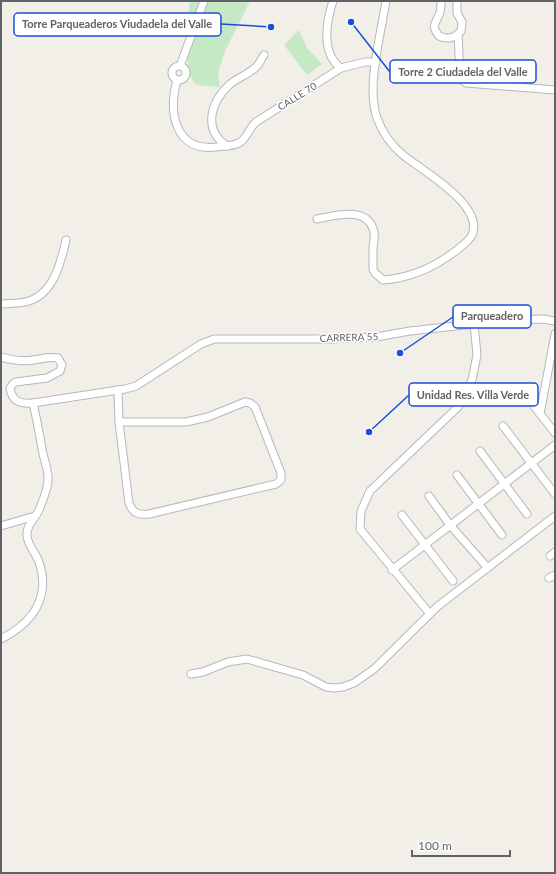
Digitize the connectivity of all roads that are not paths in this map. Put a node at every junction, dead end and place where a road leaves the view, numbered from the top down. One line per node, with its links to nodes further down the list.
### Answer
1 (204, 1): 11 (street)
2 (333, 1): 9 (street)
3 (386, 1): 8 (street)
4 (441, 1): 6 (street)
5 (457, 1): 6 (street)
6 (458, 34): 10 (street)
7 (264, 55): 11 (street)
8 (376, 62): 9 (street, CALLE 70); 12 (street)
9 (341, 68): 11 (street, CALLE 70)
10 (555, 90)
11 (227, 146)
12 (317, 219)
13 (66, 240): 14 (street)
14 (1, 304)
15 (555, 321): 16 (street, CARRERA 55)
16 (474, 324): 19 (street, CARRERA 55); 43 (street)
17 (555, 334): 22 (street)
18 (1, 357): 20 (street)
19 (118, 390): 20 (street); 23 (street)
20 (33, 403): 36 (street)
21 (534, 406): 22 (street)
22 (540, 414): 25 (street)
23 (119, 422): 23 (street)
24 (503, 426): 28 (street)
25 (555, 433)
26 (555, 445): 28 (street)
27 (480, 450): 30 (street)
28 (531, 463): 30 (street); 31 (street)
29 (457, 475): 33 (street)
30 (505, 484): 33 (street); 34 (street)
31 (555, 494)
32 (429, 496): 38 (street)
33 (479, 504): 38 (street); 40 (street)
34 (527, 514)
35 (402, 515): 41 (street)
36 (35, 516): 39 (street); 46 (street)
37 (555, 516): 42 (street)
38 (450, 525): 41 (street); 42 (street)
39 (1, 526)
40 (502, 535)
41 (425, 545): 43 (street); 44 (street)
42 (487, 567): 45 (street)
43 (392, 570): 45 (street)
44 (454, 581)
45 (430, 614): 47 (street)
46 (1, 639)
47 (191, 674)

